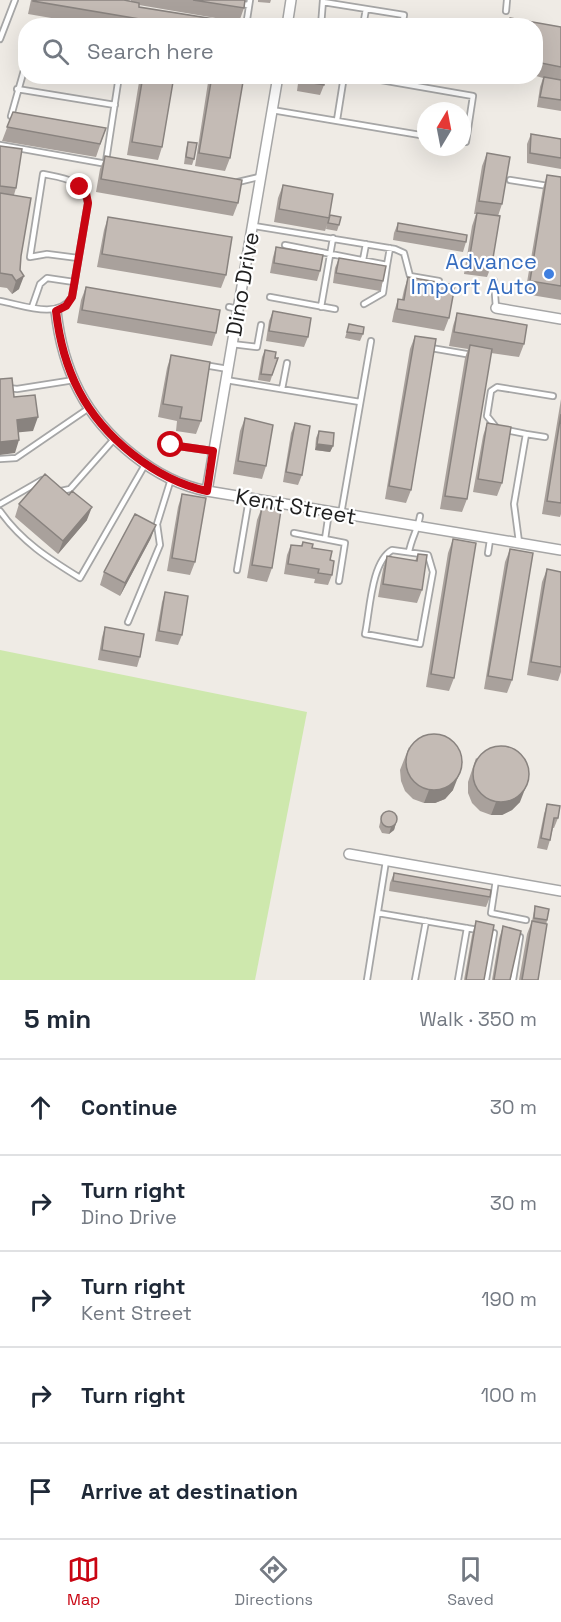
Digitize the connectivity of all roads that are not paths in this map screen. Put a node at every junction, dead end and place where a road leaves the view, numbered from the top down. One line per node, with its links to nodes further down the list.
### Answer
1 (15, 0): 14 (lane)
2 (291, 0): 10 (street)
3 (507, 0): 8 (lane)
4 (323, 1): 7 (lane); 11 (lane)
5 (230, 2): 6 (lane)
6 (250, 3): 9 (lane)
7 (366, 9): 12 (lane); 13 (lane)
8 (506, 11)
9 (247, 18)
10 (288, 18)
11 (322, 18)
12 (364, 18)
13 (403, 18)
14 (0, 39)
15 (19, 84): 20 (lane)
16 (118, 84): 21 (lane)
17 (277, 84): 23 (street, Dino Drive)
18 (343, 84): 25 (lane)
19 (404, 84): 22 (lane)
20 (17, 89): 21 (lane); 24 (lane)
21 (115, 105): 27 (lane)
22 (471, 108)
23 (272, 110): 25 (lane); 32 (street, Dino Drive)
24 (22, 118)
25 (337, 120): 28 (lane)
26 (98, 131): 27 (lane)
27 (109, 133): 30 (lane)
28 (417, 134)
29 (0, 144): 30 (lane)
30 (106, 163): 31 (lane)
31 (117, 165)
32 (261, 177): 34 (lane); 38 (street, Dino Drive)
33 (510, 180): 35 (lane)
34 (230, 185)
35 (561, 188)
36 (28, 207): 37 (lane)
37 (37, 209): 46 (lane); 46 (lane)
38 (252, 225): 39 (lane); 63 (street, Dino Drive)
39 (301, 232): 40 (lane); 43 (lane)
40 (333, 238): 41 (lane); 45 (lane)
41 (366, 244): 44 (lane); 47 (lane)
42 (285, 245): 43 (lane)
43 (299, 248): 45 (lane)
44 (390, 248): 48 (lane); 49 (lane)
45 (330, 254): 47 (lane); 56 (lane)
46 (78, 258): 51 (lane)
47 (363, 260): 48 (lane)
48 (387, 265): 54 (lane)
49 (439, 281)
50 (494, 281): 57 (lane)
51 (74, 282): 55 (lane); 59 (lane)
52 (270, 297): 56 (lane)
53 (0, 301): 55 (lane)
54 (364, 304)
55 (32, 307): 59 (lane)
56 (321, 307): 58 (lane)
57 (496, 308): 60 (street)
58 (335, 309)
59 (56, 311): 69 (street, Kent Street)
60 (561, 319)
61 (261, 325): 63 (lane)
62 (371, 340): 74 (lane)
63 (232, 344): 68 (street, Dino Drive)
64 (422, 347): 65 (lane)
65 (480, 357)
66 (287, 363): 72 (lane)
67 (197, 364): 68 (lane)
68 (228, 369): 70 (street, Dino Drive)
69 (74, 380): 71 (lane); 75 (street, Kent Street)
70 (226, 381): 72 (lane); 80 (street, Dino Drive)
71 (0, 387)
72 (282, 389): 74 (lane)
73 (553, 396): 76 (lane)
74 (360, 402): 89 (lane)
75 (89, 408): 78 (street, Kent Street); 81 (lane)
76 (526, 434): 77 (lane); 95 (lane)
77 (544, 437)
78 (115, 438): 82 (street, Kent Street); 86 (lane)
79 (171, 445): 80 (lane)
80 (213, 451): 84 (street, Dino Drive)
81 (0, 459)
82 (146, 463): 83 (street, Kent Street); 87 (lane)
83 (171, 479): 84 (street, Kent Street); 101 (lane)
84 (207, 491): 85 (street, Kent Street)
85 (249, 498): 88 (street, Kent Street); 99 (lane)
86 (0, 504)
87 (0, 511)
88 (329, 512): 89 (street, Kent Street); 93 (lane)
89 (341, 514): 91 (street, Kent Street)
90 (420, 516): 91 (lane)
91 (418, 527): 94 (street, Kent Street); 97 (lane)
92 (294, 533): 93 (lane)
93 (325, 539): 100 (lane)
94 (490, 540): 95 (street, Kent Street); 98 (lane)
95 (519, 545): 96 (street, Kent Street)
96 (561, 550)
97 (410, 552): 97 (lane)
98 (488, 553)
99 (237, 570)
100 (339, 581)
101 (128, 622)
102 (349, 854): 103 (street)
103 (386, 861): 104 (street); 106 (lane)
104 (496, 880): 105 (street); 107 (lane)
105 (561, 891)
106 (378, 913): 108 (lane); 113 (lane)
107 (526, 920)
108 (426, 921): 109 (lane); 114 (lane)
109 (467, 928): 110 (lane); 115 (lane)
110 (494, 933): 111 (lane); 116 (lane)
111 (502, 934)
112 (512, 936): 117 (lane)
113 (367, 980)
114 (415, 980)
115 (458, 980)
116 (486, 980)
117 (513, 980)

